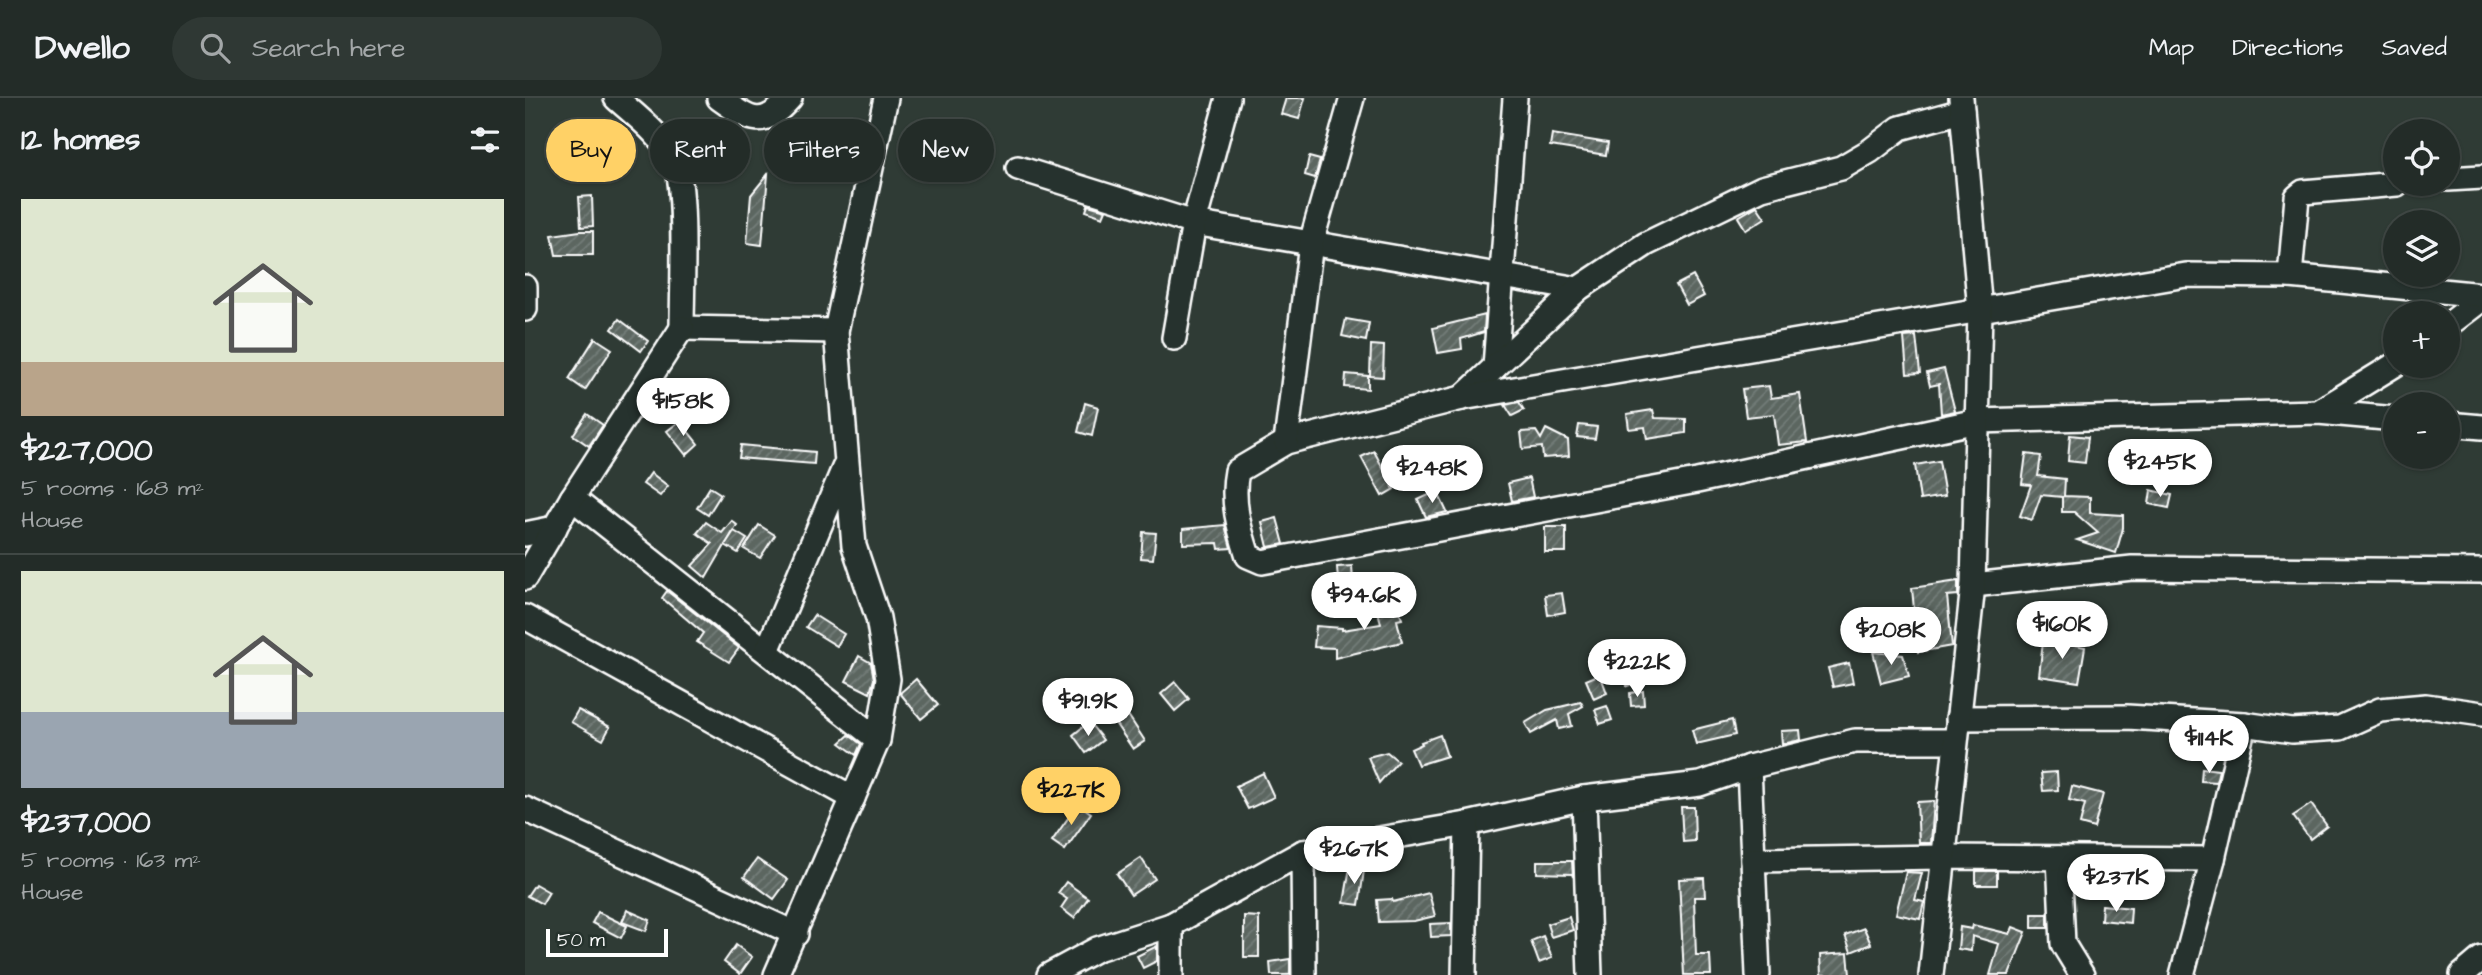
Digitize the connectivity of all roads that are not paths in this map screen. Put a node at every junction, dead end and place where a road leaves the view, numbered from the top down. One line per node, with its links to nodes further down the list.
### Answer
1 (616, 98): 23 (street)
2 (719, 98): 3 (street)
3 (790, 98)
4 (886, 98): 24 (street)
5 (1228, 98): 13 (street)
6 (1352, 98): 14 (street)
7 (1515, 98): 15 (street)
8 (1961, 104): 18 (street); 21 (street)
9 (1018, 168): 13 (street)
10 (2482, 177): 11 (street)
11 (2460, 178)
12 (2383, 185): 16 (street)
13 (1194, 223): 14 (street); 25 (street)
14 (1311, 243): 15 (street); 34 (street)
15 (1501, 275): 18 (street); 26 (street)
16 (2290, 276): 19 (street); 21 (street)
17 (525, 287): 20 (street)
18 (1578, 289): 26 (street)
19 (2482, 297): 22 (street)
20 (525, 309)
21 (1980, 312): 28 (street); 31 (street)
22 (2460, 315)
23 (682, 328): 24 (street); 36 (street)
24 (836, 331): 35 (street)
25 (1174, 338)
26 (1495, 367): 28 (street)
27 (2383, 373): 29 (street)
28 (1462, 398): 34 (street)
29 (2318, 412): 30 (street); 31 (street)
30 (2383, 418)
31 (1977, 421): 34 (street); 41 (street)
32 (2460, 425): 33 (street)
33 (2482, 427)
34 (1286, 442)
35 (845, 466): 43 (street); 47 (street)
36 (572, 498): 37 (street); 43 (street)
37 (555, 528): 38 (street); 40 (street)
38 (525, 534)
39 (2482, 571): 41 (street)
40 (525, 578)
41 (1973, 586): 45 (street)
42 (525, 617): 50 (street)
43 (767, 651): 47 (street)
44 (2482, 713): 46 (street)
45 (1958, 718): 46 (street); 48 (street)
46 (2244, 724): 57 (street)
47 (879, 740): 50 (street)
48 (1954, 741): 49 (street); 55 (street)
49 (1749, 767): 51 (street); 58 (street)
50 (853, 798): 60 (street)
51 (1584, 798): 53 (street); 67 (street)
52 (525, 808): 60 (street)
53 (1467, 824): 54 (street); 66 (street)
54 (1303, 852): 59 (street); 65 (street)
55 (1943, 857): 56 (street); 58 (street); 69 (street)
56 (2059, 858): 57 (street); 70 (street)
57 (2213, 859): 71 (street)
58 (1753, 860): 68 (street)
59 (1171, 925): 63 (street); 64 (street)
60 (796, 934): 62 (street)
61 (2482, 958): 72 (street)
62 (776, 975)
63 (1049, 975)
64 (1171, 975)
65 (1304, 975)
66 (1464, 975)
67 (1590, 975)
68 (1758, 975)
69 (1931, 975)
70 (2082, 975)
71 (2182, 975)
72 (2462, 975)

